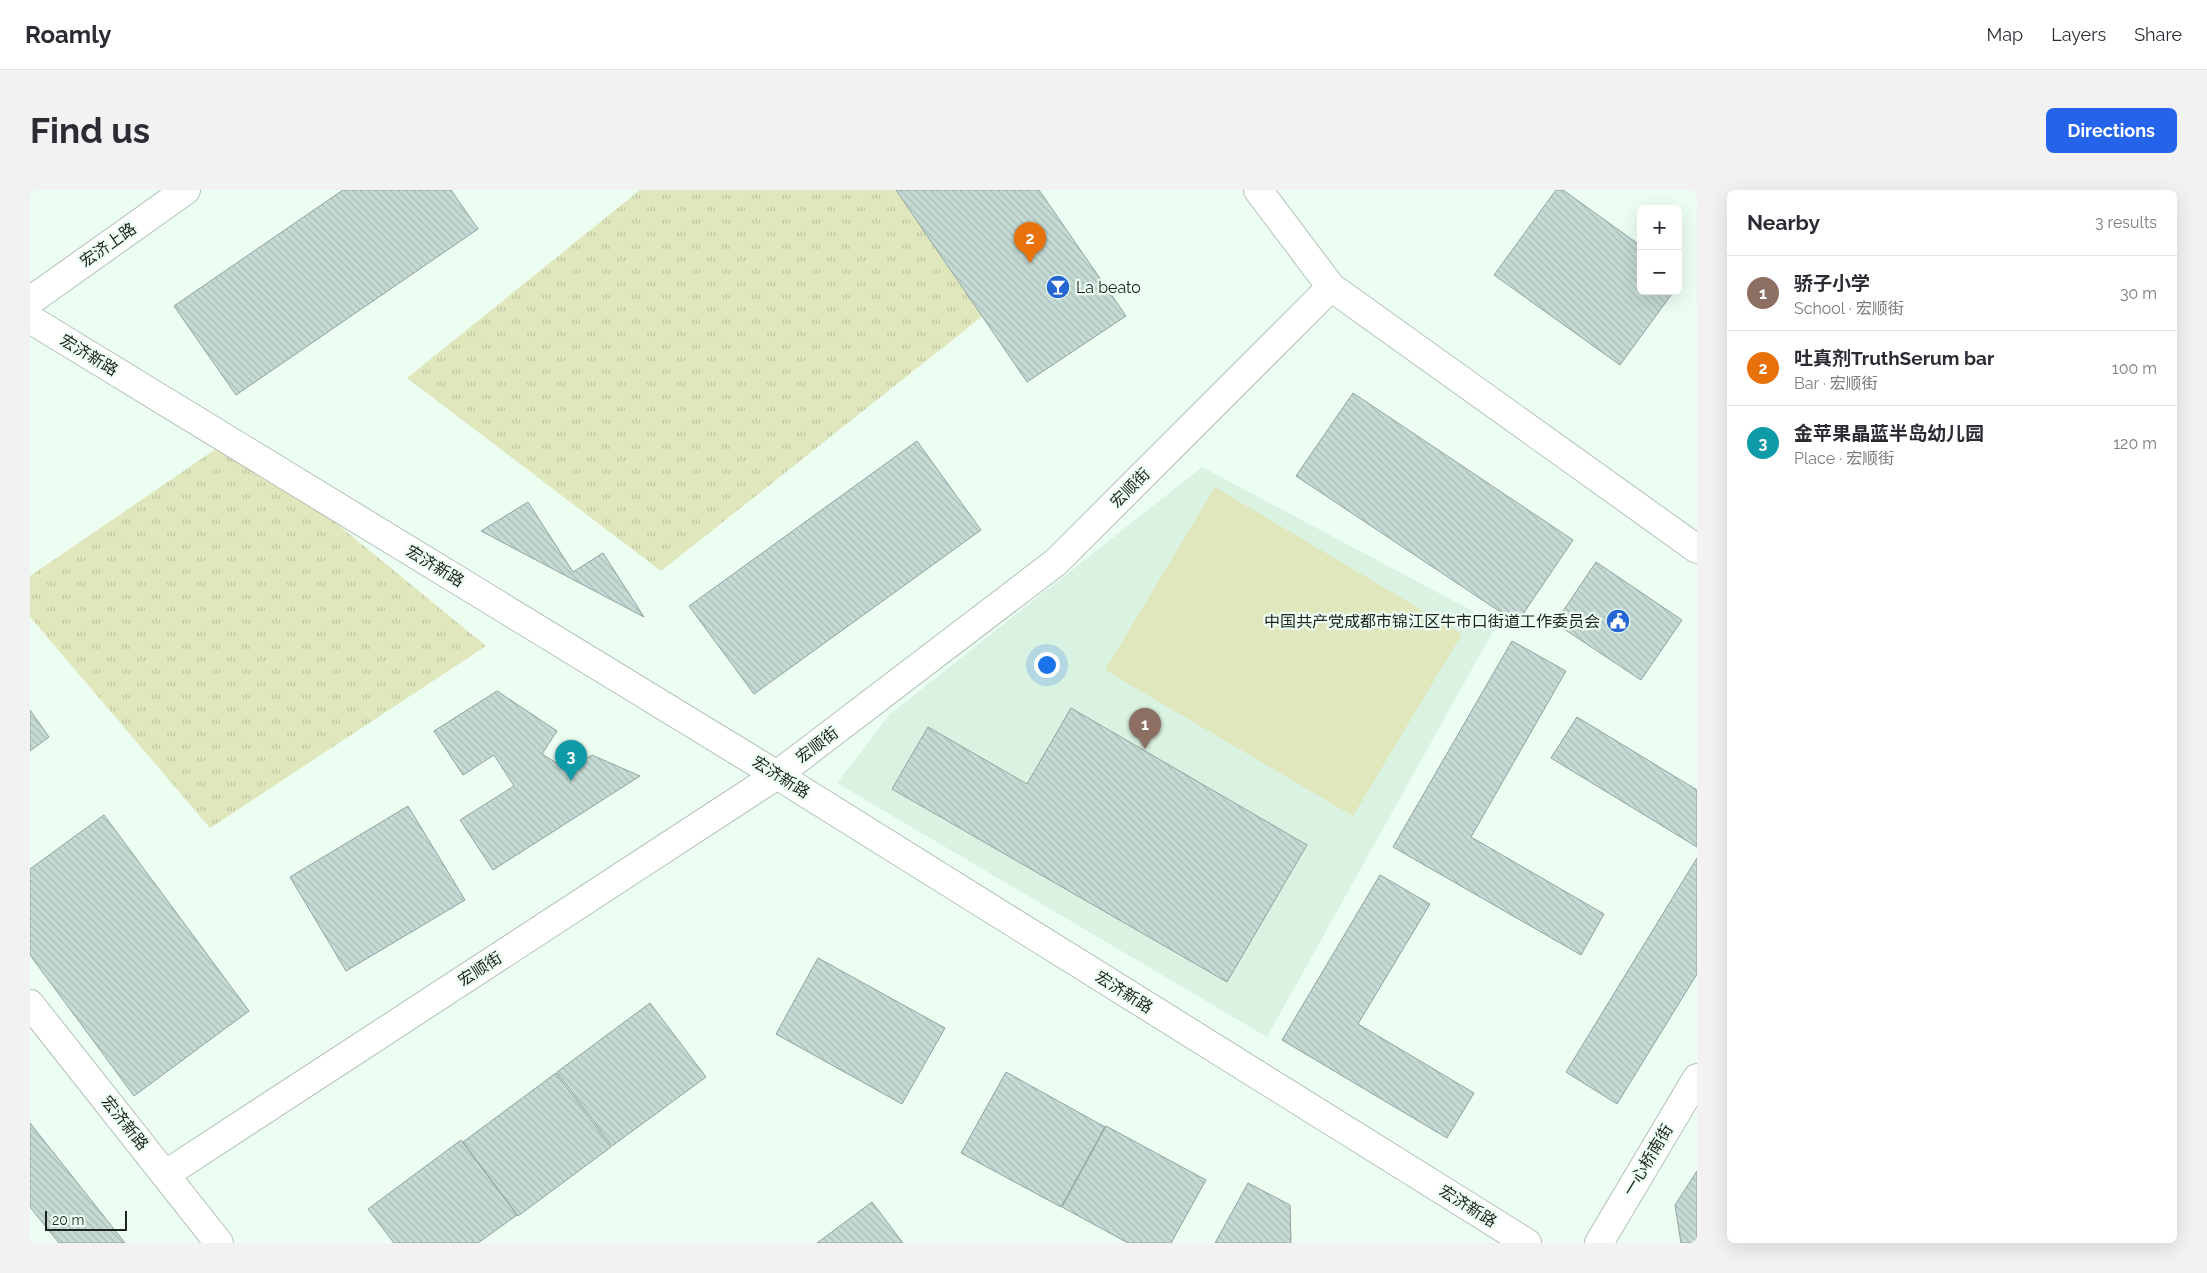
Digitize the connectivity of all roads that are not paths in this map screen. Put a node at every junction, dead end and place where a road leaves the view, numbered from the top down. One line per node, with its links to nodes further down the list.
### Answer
1 (186, 190): 4 (street, 宏济上路)
2 (1258, 190): 3 (street)
3 (1331, 287): 6 (street); 7 (street, 宏顺街)
4 (30, 301)
5 (30, 319): 7 (street, 宏济新路)
6 (1697, 549)
7 (777, 775): 10 (street, 宏顺街); 12 (street, 宏济新路)
8 (30, 1004): 10 (street, 宏济新路)
9 (1697, 1078): 13 (street, 一心桥南街)
10 (166, 1174): 11 (street, 宏济新路)
11 (219, 1243)
12 (1527, 1243)
13 (1599, 1243)

